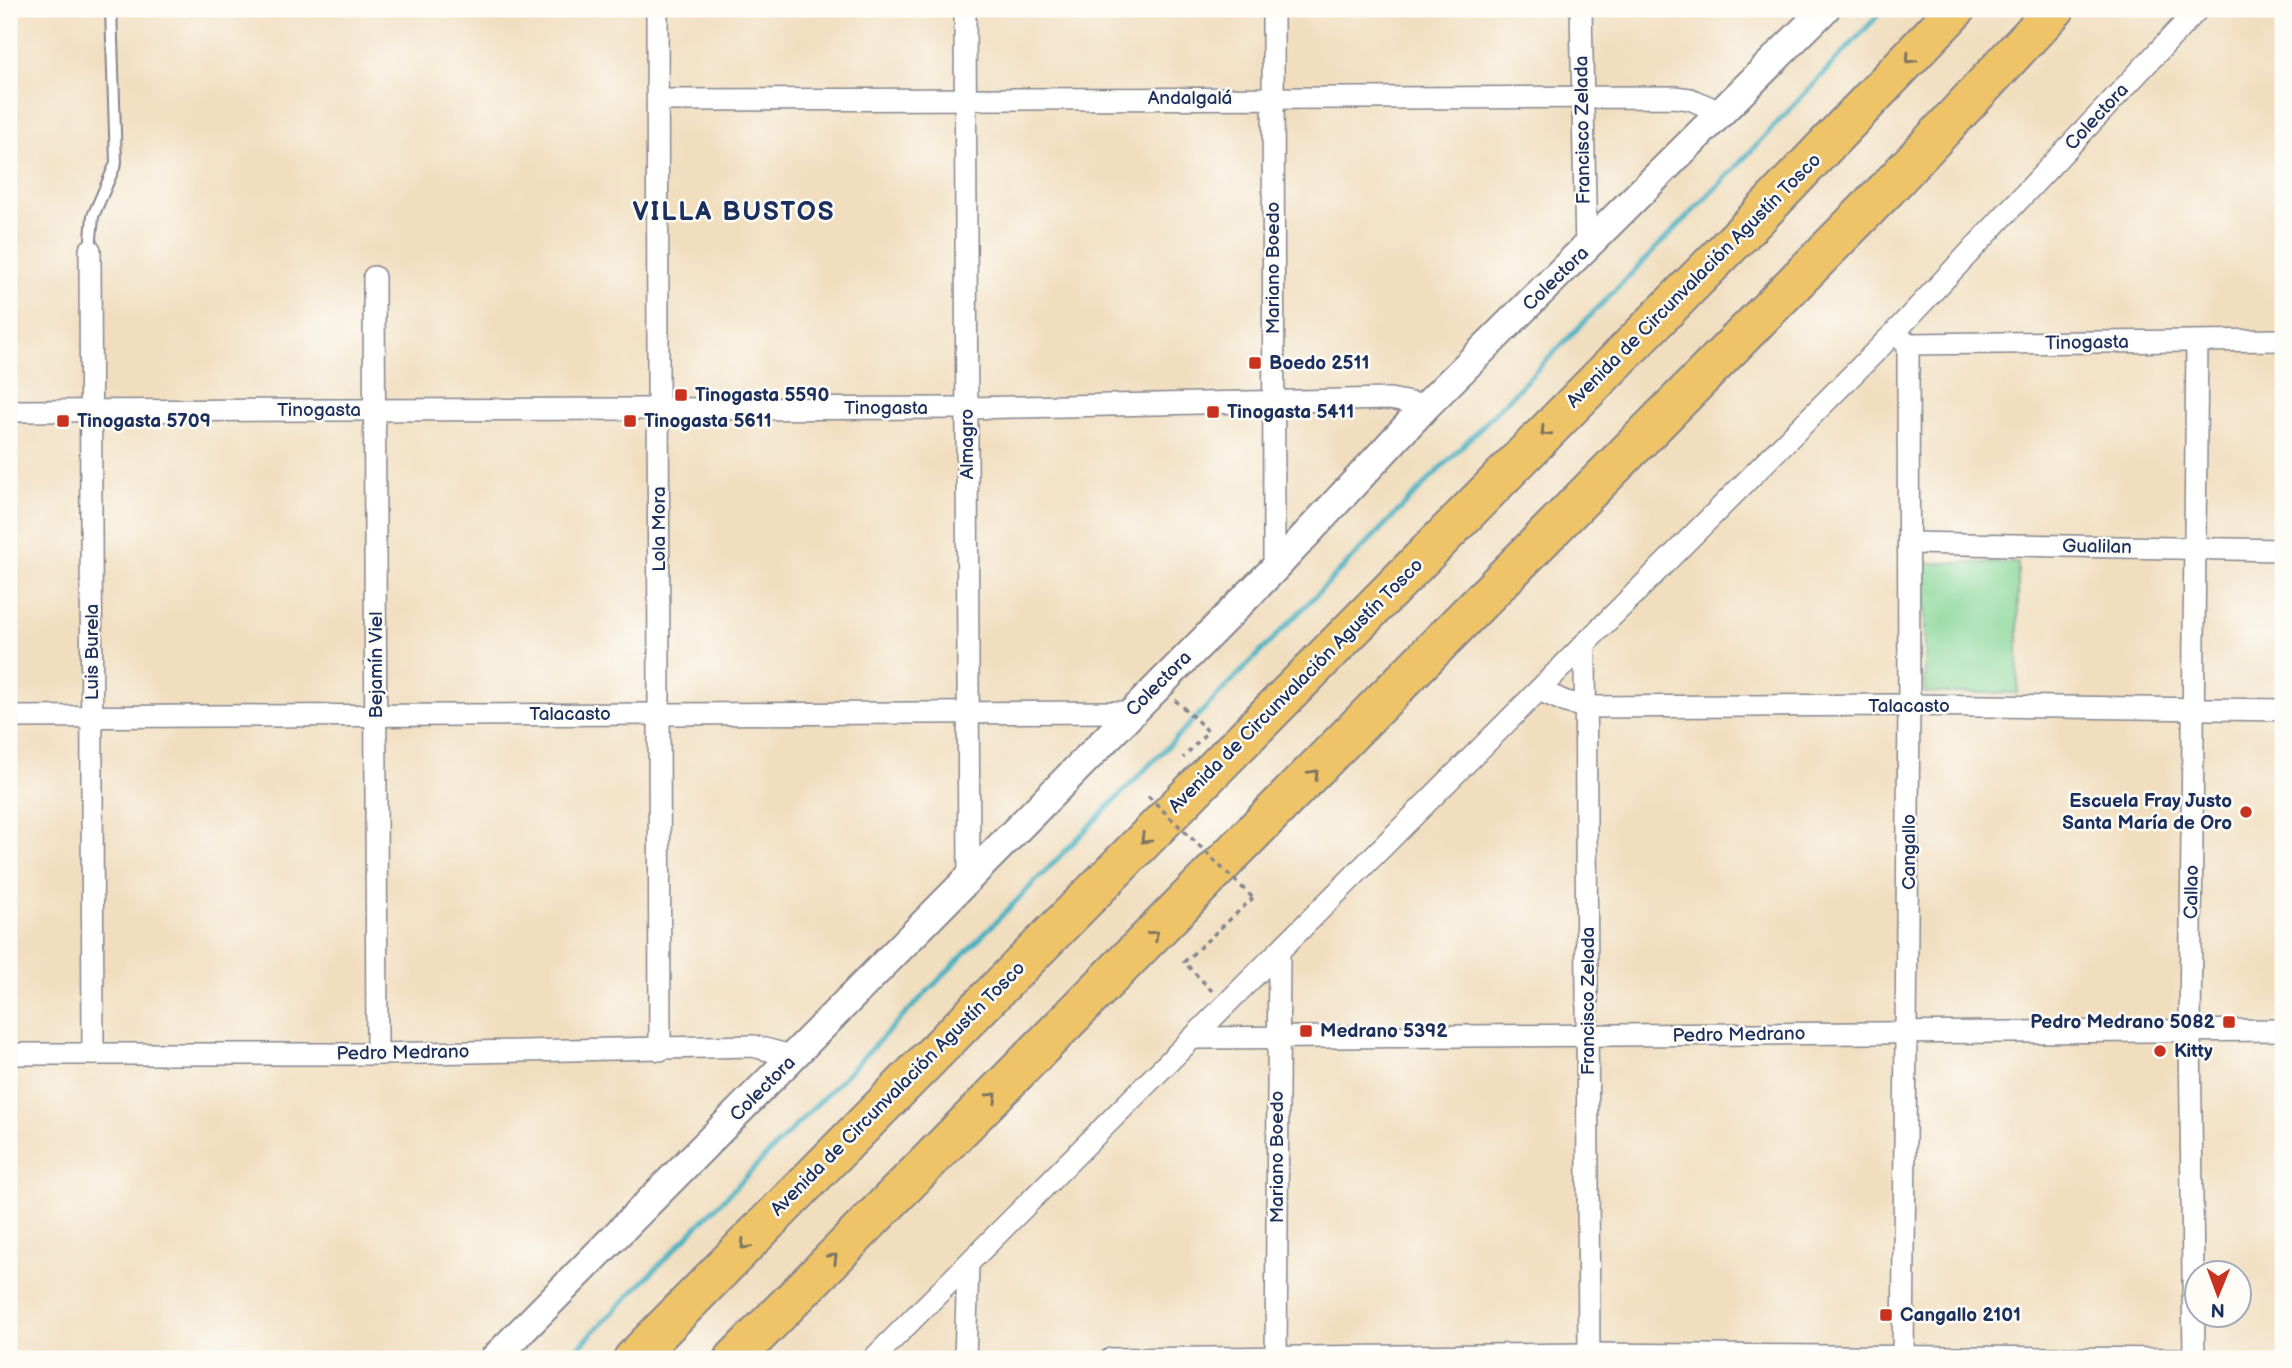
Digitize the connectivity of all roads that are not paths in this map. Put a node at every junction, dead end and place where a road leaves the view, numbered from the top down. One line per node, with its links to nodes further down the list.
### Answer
1 (111, 9): 15 (lane)
2 (657, 9): 13 (street, Lola Mora)
3 (965, 9): 12 (street, Almagro)
4 (1273, 9): 11 (street, Mariano Boedo)
5 (1581, 9): 10 (street, Francisco Zelada)
6 (1825, 9): 14 (street, Colectora)
7 (1956, 9): 62 (highway, Avenida de Circunvalación Agustín Tosco, one-way to 62)
8 (2055, 9): 63 (highway, one-way to 8)
9 (2198, 9): 18 (street, Colectora)
10 (1581, 97): 11 (street, Andalgalá); 14 (street, Andalgalá); 16 (street, Francisco Zelada)
11 (1273, 98): 12 (street, Andalgalá); 21 (street, Mariano Boedo)
12 (966, 99): 13 (street, Andalgalá); 23 (street, Almagro)
13 (658, 100): 24 (street, Lola Mora)
14 (1720, 113): 16 (street, Colectora)
15 (90, 250): 27 (street, Luis Burela)
16 (1586, 251): 22 (street, Colectora)
17 (374, 277): 25 (street, Bejamín Viel)
18 (1901, 339): 20 (street, Tinogasta); 28 (street, Cangallo); 32 (street, Colectora)
19 (2283, 340): 20 (street, Tinogasta)
20 (2197, 342): 29 (street, Callao)
21 (1273, 402): 22 (street, Tinogasta); 23 (street, Tinogasta); 31 (street, Mariano Boedo)
22 (1426, 406): 31 (street, Colectora)
23 (967, 408): 24 (street, Tinogasta); 39 (street, Almagro)
24 (659, 409): 25 (street, Tinogasta); 40 (street, Lola Mora)
25 (374, 410): 27 (street, Tinogasta); 41 (street, Bejamín Viel)
26 (9, 411): 27 (street, Tinogasta)
27 (91, 411): 42 (street, Luis Burela)
28 (1910, 543): 29 (street, Gualilan); 34 (street, Cangallo)
29 (2195, 550): 30 (street, Gualilan); 36 (street, Callao)
30 (2283, 550)
31 (1274, 569): 38 (street, Colectora)
32 (1585, 643): 33 (street, Colectora); 35 (street, Francisco Zelada)
33 (1539, 690): 35 (street, Talacasto); 45 (street, Colectora)
34 (1909, 705): 35 (street, Talacasto); 36 (street, Talacasto); 48 (street, Cangallo)
35 (1586, 707): 49 (street, Francisco Zelada)
36 (2193, 709): 37 (street, Talacasto); 46 (street, Callao)
37 (2283, 710)
38 (1130, 712): 39 (street, Talacasto); 44 (street, Colectora)
39 (968, 713): 40 (street, Talacasto); 44 (street, Almagro)
40 (660, 714): 41 (street, Talacasto); 52 (street, Lola Mora)
41 (376, 715): 42 (street, Talacasto); 55 (street, Bejamín Viel)
42 (92, 716): 43 (street, Talacasto); 54 (street, Luis Burela)
43 (9, 717)
44 (969, 880): 56 (street, Colectora)
45 (1279, 954): 50 (street, Colectora); 51 (street, Mariano Boedo)
46 (2190, 1030): 47 (street, Pedro Medrano); 48 (street, Pedro Medrano); 68 (street, Callao)
47 (2283, 1030)
48 (1908, 1034): 49 (street, Pedro Medrano); 60 (street, Cangallo)
49 (1588, 1037): 51 (street, Pedro Medrano); 58 (street, Francisco Zelada)
50 (1195, 1038): 51 (street, Pedro Medrano); 57 (street, Colectora)
51 (1277, 1038): 59 (street, Mariano Boedo)
52 (660, 1050): 55 (street, Pedro Medrano); 56 (street, Pedro Medrano)
53 (9, 1054): 54 (street, Pedro Medrano)
54 (93, 1054): 55 (street, Pedro Medrano)
55 (377, 1054)
56 (795, 1057): 61 (street, Colectora)
57 (968, 1265): 64 (street, Colectora); 65 (street)
58 (1589, 1356): 59 (street); 60 (street)
59 (1276, 1358): 66 (street)
60 (1903, 1358): 67 (street)
61 (494, 1359)
62 (633, 1359)
63 (734, 1359)
64 (873, 1359)
65 (965, 1359)
66 (1111, 1359)
67 (2181, 1359)
68 (2194, 1359)

